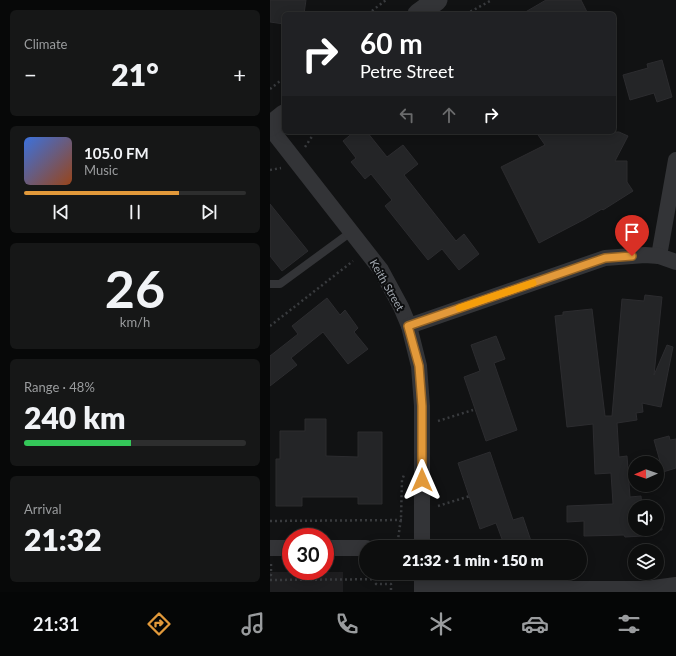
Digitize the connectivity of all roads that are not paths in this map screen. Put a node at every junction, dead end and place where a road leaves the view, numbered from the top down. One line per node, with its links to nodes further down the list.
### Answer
1 (438, 0): 2 (street)
2 (421, 12)
3 (282, 117): 4 (street)
4 (270, 127): 6 (street, Keith Street)
5 (676, 160): 7 (street)
6 (351, 232): 9 (lane); 10 (street, Keith Street)
7 (659, 256): 8 (street); 10 (street)
8 (676, 262)
9 (270, 284)
10 (408, 326): 11 (street, Keith Street)
11 (422, 540)
12 (270, 548): 13 (street)
13 (282, 548)
14 (334, 548): 15 (street)
15 (359, 548)
16 (419, 583): 17 (street)
17 (676, 585)

